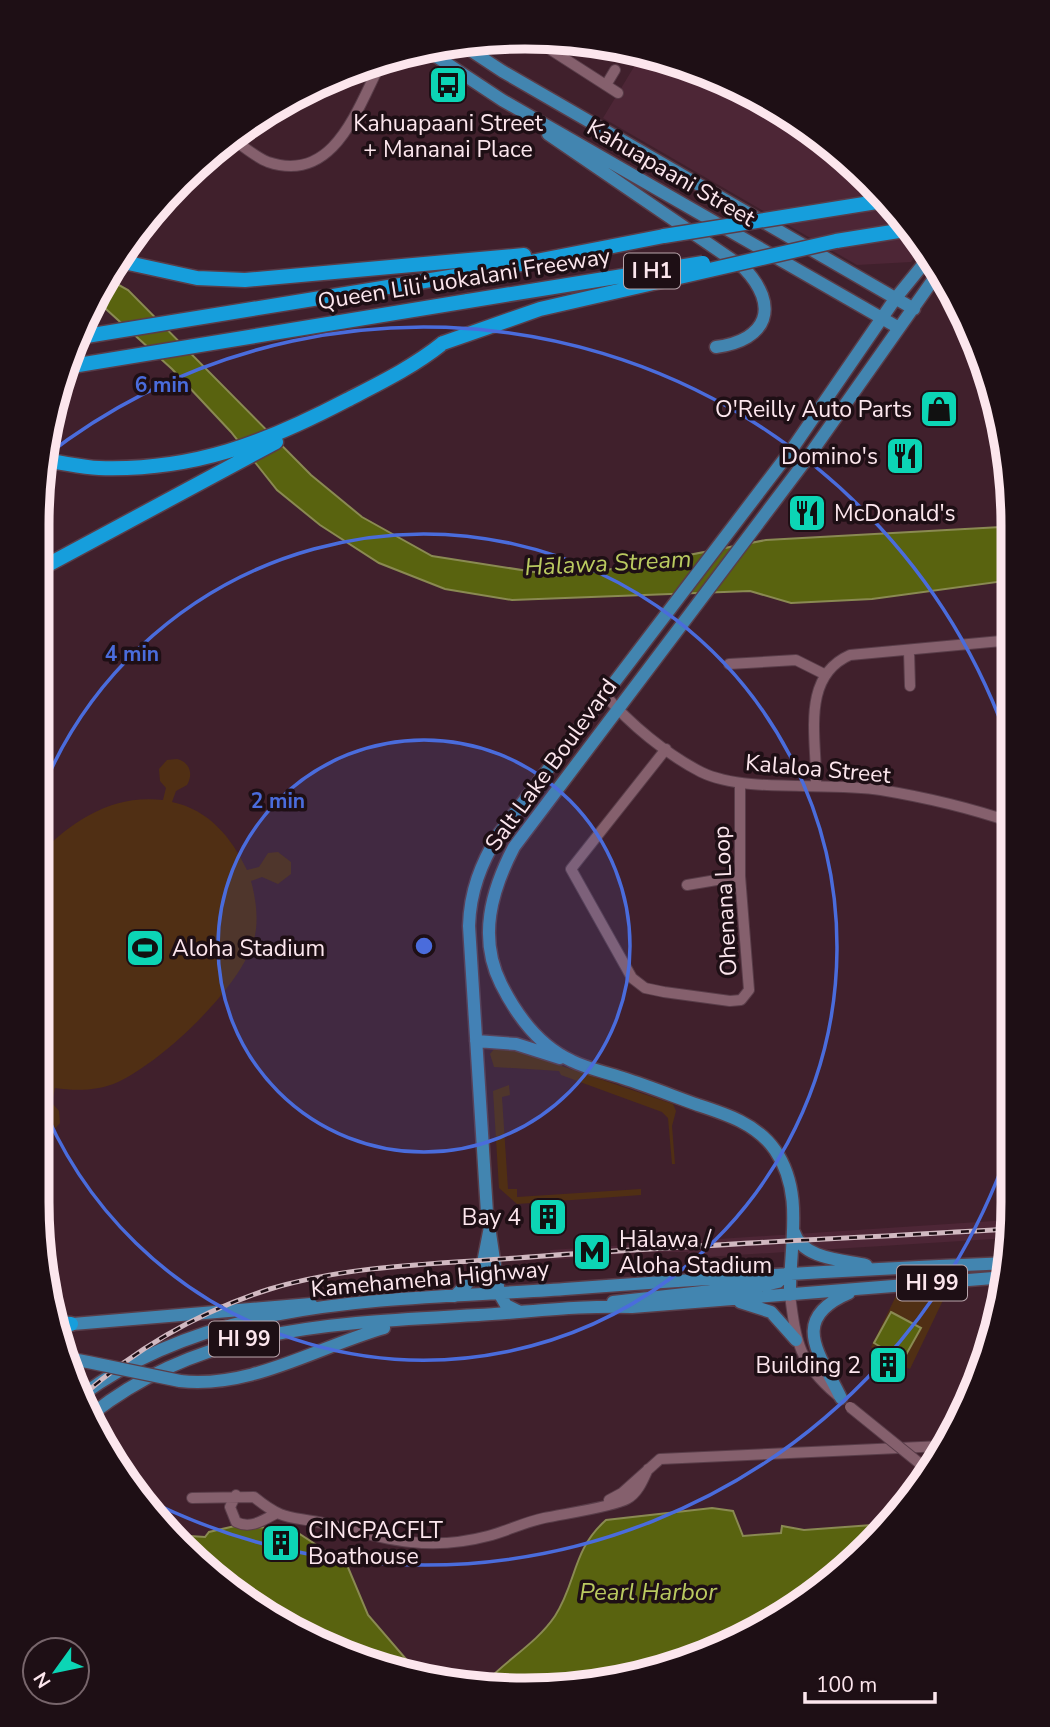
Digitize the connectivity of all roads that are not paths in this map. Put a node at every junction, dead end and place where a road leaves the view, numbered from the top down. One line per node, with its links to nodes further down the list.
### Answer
1 (552, 50): 6 (street)
2 (474, 52): 17 (main road, Kahuapaani Street)
3 (436, 57): 8 (main road, Kahuapaani Street)
4 (615, 70): 6 (street)
5 (376, 73): 9 (street)
6 (606, 85): 7 (street)
7 (618, 93)
8 (502, 100): 19 (main road, Kahuapaani Street); 22 (main road)
9 (240, 144)
10 (875, 202): 13 (highway, Queen Liliʻuokalani Freeway / I H1, bridge)
11 (900, 231): 12 (highway, Queen Liliʻuokalani Freeway / I H1)
12 (836, 242): 23 (highway, Queen Liliʻuokalani Freeway / I H1, bridge); 24 (highway, bridge)
13 (586, 249): 14 (highway); 21 (highway, Queen Liliʻuokalani Freeway / I H1)
14 (128, 263)
15 (923, 264): 17 (main road, Salt Lake Boulevard)
16 (933, 280): 18 (main road, Salt Lake Boulevard)
17 (895, 299): 18 (main road, Kahuapaani Street); 19 (main road, Salt Lake Boulevard)
18 (914, 309): 20 (main road, Salt Lake Boulevard)
19 (882, 319): 20 (main road, Kahuapaani Street); 32 (main road, Salt Lake Boulevard)
20 (899, 328): 33 (main road, Salt Lake Boulevard)
21 (88, 336)
22 (716, 346)
23 (77, 365)
24 (280, 436): 25 (highway); 26 (highway)
25 (53, 462)
26 (49, 564)
27 (1001, 641): 28 (street)
28 (909, 651): 30 (street); 31 (street)
29 (729, 664): 30 (street)
30 (824, 674): 36 (street)
31 (909, 686)
32 (605, 695): 33 (street, Kalaloa Street); 40 (main road, Salt Lake Boulevard)
33 (617, 709): 34 (street, Kalaloa Street); 41 (main road, Salt Lake Boulevard)
34 (666, 749): 35 (street, Kalaloa Street); 38 (street, Ohenana Loop)
35 (740, 783): 36 (street, Kalaloa Street); 38 (street, Ohenana Loop)
36 (816, 784): 37 (street, Kalaloa Street)
37 (1001, 819)
38 (740, 876): 39 (street)
39 (687, 885)
40 (476, 1041): 41 (main road); 42 (main road, Salt Lake Boulevard)
41 (571, 1061): 43 (main road, Salt Lake Boulevard)
42 (489, 1228): 49 (main road, Salt Lake Boulevard); 51 (main road)
43 (794, 1232): 45 (main road); 46 (main road, Salt Lake Boulevard)
44 (997, 1263): 45 (main road, Kamehameha Highway / HI 99)
45 (878, 1268): 46 (main road, Kamehameha Highway / HI 99)
46 (789, 1272): 49 (main road, Kamehameha Highway / HI 99); 50 (main road, Salt Lake Boulevard); 54 (main road)
47 (995, 1278): 48 (main road, Kamehameha Highway / HI 99)
48 (858, 1289): 50 (main road, Kamehameha Highway / HI 99); 62 (main road)
49 (499, 1293): 51 (main road, Kamehameha Highway / HI 99); 55 (main road)
50 (790, 1295): 52 (main road, Kamehameha Highway / HI 99); 58 (street)
51 (454, 1296): 53 (main road, Kamehameha Highway / HI 99)
52 (719, 1300): 54 (main road, Kamehameha Highway / HI 99); 58 (main road)
53 (346, 1304): 57 (main road); 60 (main road, Kamehameha Highway / HI 99)
54 (601, 1306): 55 (main road, Kamehameha Highway / HI 99)
55 (520, 1312): 56 (main road, Kamehameha Highway / HI 99)
56 (414, 1319): 59 (main road, bridge); 61 (main road, Kamehameha Highway / HI 99)
57 (65, 1324)
58 (796, 1340): 62 (street)
59 (76, 1360)
60 (88, 1391)
61 (113, 1398): 63 (main road, Kamehameha Highway / HI 99); 64 (main road)
62 (845, 1402): 66 (street, bridge)
63 (97, 1410)
64 (100, 1417)
65 (932, 1447): 69 (street)
66 (922, 1465)
67 (236, 1495): 68 (street); 69 (street); 69 (street)
68 (192, 1498)
69 (275, 1514)

